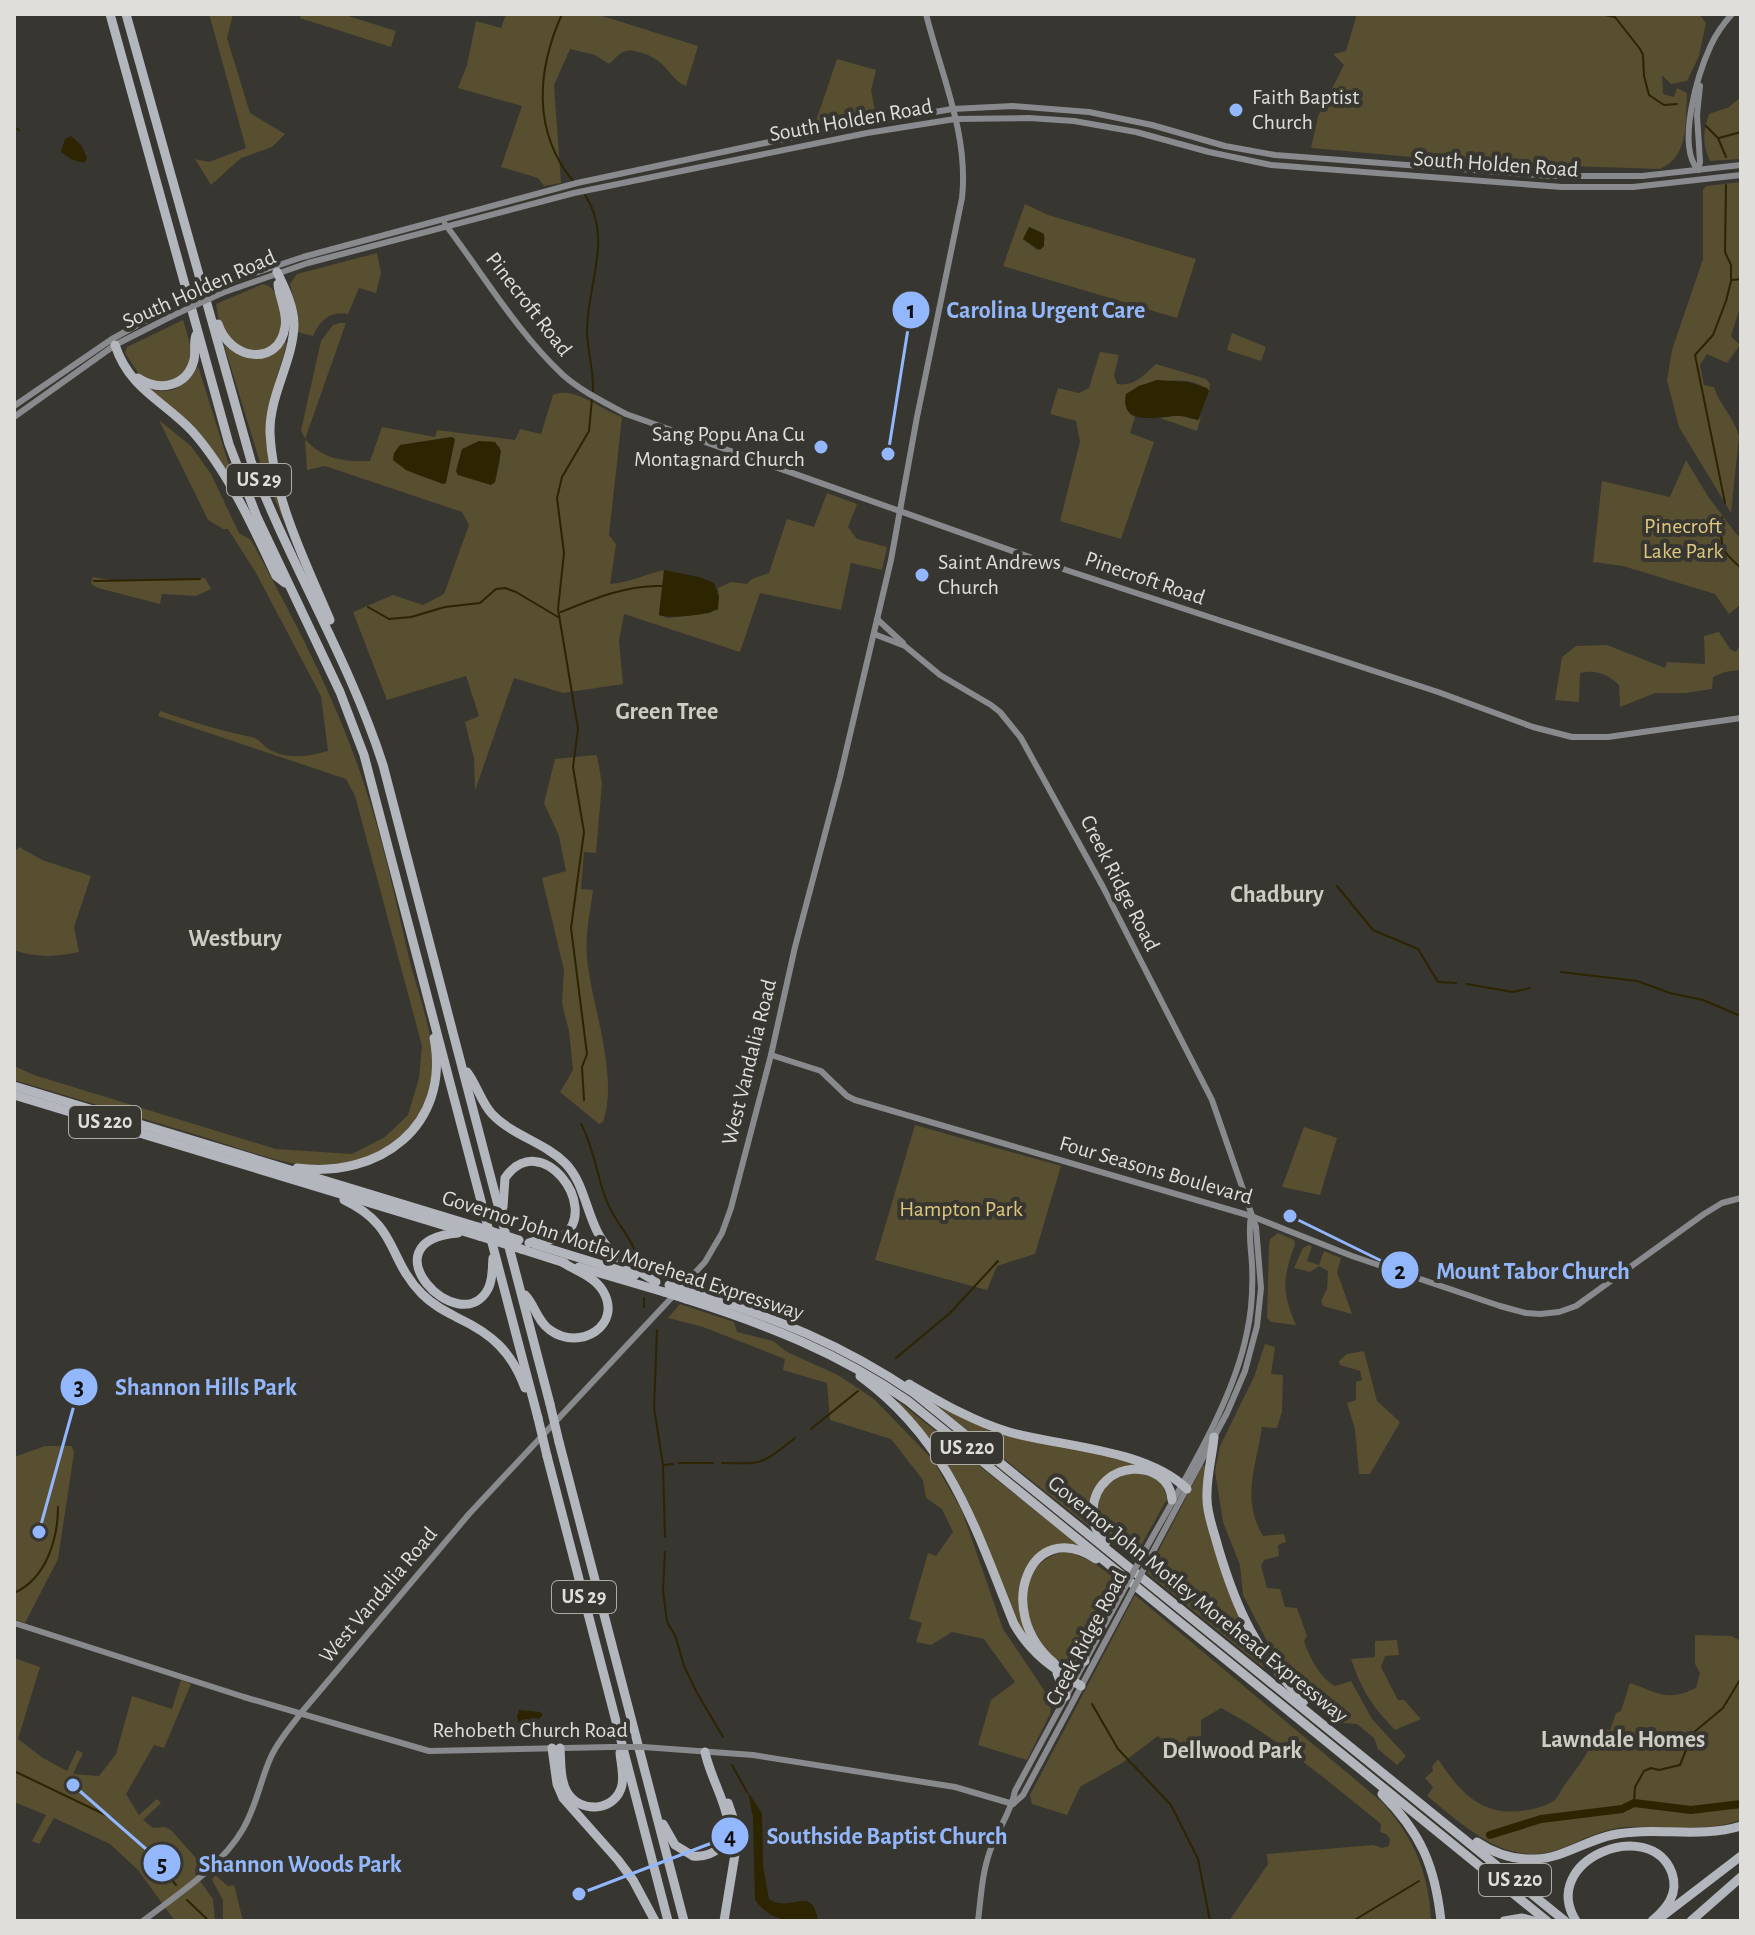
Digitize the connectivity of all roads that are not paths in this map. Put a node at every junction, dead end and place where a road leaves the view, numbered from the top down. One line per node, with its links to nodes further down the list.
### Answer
1 (110, 14): 14 (highway, US 29)
2 (128, 14): 13 (highway, US 29)
3 (926, 14): 5 (main road, West Vandalia Road)
4 (1732, 14): 8 (main road)
5 (952, 109): 6 (main road, West Vandalia Road); 8 (main road, South Holden Road); 10 (main road, South Holden Road)
6 (955, 119): 9 (main road, South Holden Road); 11 (main road, South Holden Road); 18 (main road, West Vandalia Road)
7 (1741, 165): 8 (main road, South Holden Road)
8 (1698, 170)
9 (1741, 175)
10 (441, 218): 11 (main road, Pinecroft Road); 15 (main road, South Holden Road, bridge)
11 (447, 226): 12 (main road, South Holden Road); 18 (main road, Pinecroft Road)
12 (277, 272): 13 (highway); 15 (main road, South Holden Road, bridge); 23 (highway)
13 (203, 292): 23 (highway, US 29)
14 (197, 332): 15 (highway); 19 (highway, US 29)
15 (114, 342): 16 (main road, South Holden Road); 17 (main road, South Holden Road); 19 (highway)
16 (14, 406)
17 (14, 417)
18 (900, 511): 20 (main road, West Vandalia Road); 24 (main road, Pinecroft Road)
19 (291, 590): 25 (highway, US 29)
20 (877, 619): 21 (main road, West Vandalia Road); 22 (main road)
21 (874, 634): 22 (main road, Creek Ridge Road); 26 (main road, West Vandalia Road)
22 (905, 646): 34 (main road, Creek Ridge Road)
23 (342, 657): 27 (highway, US 29)
24 (1741, 718)
25 (424, 980): 30 (highway); 40 (highway, US 29)
26 (771, 1055): 34 (main road, Four Seasons Boulevard); 62 (main road, West Vandalia Road)
27 (462, 1067): 33 (highway, US 29); 42 (highway)
28 (14, 1086): 30 (highway, Governor John Motley Morehead Expressway / US 220)
29 (14, 1095): 31 (highway, Governor John Motley Morehead Expressway / US 220)
30 (283, 1168): 37 (highway, Governor John Motley Morehead Expressway / US 220)
31 (293, 1179): 36 (highway, Governor John Motley Morehead Expressway / US 220); 48 (highway)
32 (1741, 1198): 35 (main road, Four Seasons Boulevard)
33 (501, 1215): 39 (highway); 44 (highway, US 29)
34 (1251, 1216): 35 (main road, Four Seasons Boulevard); 38 (main road, Creek Ridge Road); 50 (main road, Creek Ridge Road)
35 (1274, 1225): 38 (main road)
36 (465, 1232): 37 (highway, Governor John Motley Morehead Expressway / US 220); 40 (highway)
37 (478, 1232): 39 (highway, Governor John Motley Morehead Expressway / US 220, bridge)
38 (1258, 1239): 49 (main road, Creek Ridge Road)
39 (523, 1244): 41 (highway, Governor John Motley Morehead Expressway / US 220); 42 (highway, Governor John Motley Morehead Expressway / US 220)
40 (494, 1251): 48 (highway, US 29)
41 (562, 1262): 43 (highway, Governor John Motley Morehead Expressway / US 220); 44 (highway)
42 (656, 1282): 43 (highway, Governor John Motley Morehead Expressway / US 220)
43 (666, 1289): 45 (highway, Governor John Motley Morehead Expressway / US 220, bridge)
44 (521, 1292): 68 (highway, US 29, bridge)
45 (689, 1296): 46 (highway, Governor John Motley Morehead Expressway / US 220); 47 (highway, Governor John Motley Morehead Expressway / US 220)
46 (807, 1342): 54 (highway, Governor John Motley Morehead Expressway / US 220); 58 (highway)
47 (874, 1367): 50 (highway); 53 (highway, Governor John Motley Morehead Expressway / US 220)
48 (532, 1396): 63 (highway, US 29, bridge)
49 (1214, 1437): 50 (main road, Creek Ridge Road); 61 (highway)
50 (1184, 1486): 51 (main road, Creek Ridge Road); 52 (main road, Creek Ridge Road)
51 (1172, 1500): 52 (main road, Creek Ridge Road); 53 (highway)
52 (1146, 1556): 55 (main road, Creek Ridge Road, bridge)
53 (1121, 1560): 61 (highway, Governor John Motley Morehead Expressway / US 220)
54 (1116, 1570): 58 (highway); 66 (highway, Governor John Motley Morehead Expressway / US 220)
55 (1125, 1596): 57 (main road, Creek Ridge Road); 59 (main road, Creek Ridge Road)
56 (14, 1623): 62 (main road, Rehobeth Church Road)
57 (1085, 1661): 58 (highway); 59 (main road, Creek Ridge Road)
58 (1055, 1666): 59 (highway); 60 (highway)
59 (1079, 1682): 60 (main road, Creek Ridge Road); 67 (main road, Creek Ridge Road)
60 (1066, 1696): 67 (main road, Creek Ridge Road)
61 (1309, 1712): 70 (highway, Governor John Motley Morehead Expressway / US 220)
62 (301, 1713): 64 (main road, Rehobeth Church Road); 73 (main road, West Vandalia Road)
63 (621, 1738): 64 (highway); 75 (highway, US 29)
64 (556, 1748): 65 (main road, Rehobeth Church Road, bridge); 74 (highway)
65 (705, 1752): 67 (main road, Rehobeth Church Road); 68 (highway); 77 (highway)
66 (1376, 1782): 79 (highway, US 220); 82 (highway)
67 (1013, 1804): 78 (main road, Creek Ridge Road)
68 (658, 1819): 76 (highway, US 29)
69 (1741, 1826): 70 (highway)
70 (1465, 1839): 83 (highway, Governor John Motley Morehead Expressway / US 220)
71 (1741, 1856): 85 (highway)
72 (1741, 1877): 86 (highway)
73 (143, 1921)
74 (655, 1921)
75 (668, 1921)
76 (684, 1921)
77 (724, 1921)
78 (978, 1921)
79 (1440, 1921)
80 (1504, 1921): 81 (highway)
81 (1534, 1921)
82 (1547, 1921)
83 (1565, 1921)
84 (1576, 1921): 85 (highway)
85 (1654, 1921)
86 (1691, 1921)

